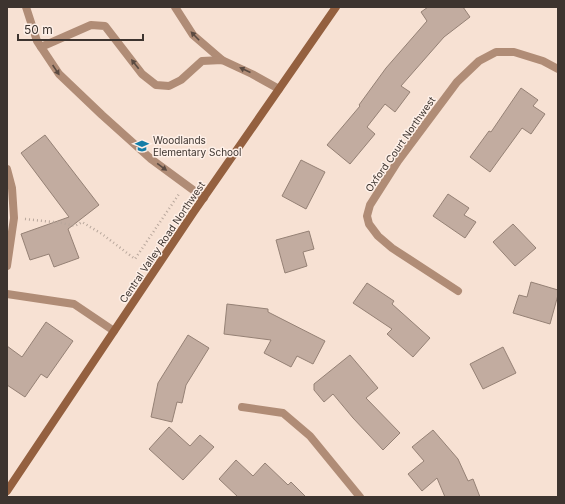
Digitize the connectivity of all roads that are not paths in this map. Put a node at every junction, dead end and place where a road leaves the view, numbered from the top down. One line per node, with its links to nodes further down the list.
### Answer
1 (26, 7): 4 (street)
2 (175, 7): 5 (street, one-way to 2)
3 (336, 7): 7 (main road, Central Valley Road Northwest)
4 (42, 47): 5 (street, one-way to 4); 9 (street, one-way to 9)
5 (222, 60): 7 (street, one-way to 5)
6 (558, 69): 11 (street, Oxford Court Northwest)
7 (279, 89): 9 (main road, Central Valley Road Northwest)
8 (7, 169): 10 (street)
9 (204, 198): 13 (main road, Central Valley Road Northwest)
10 (7, 266)
11 (458, 291)
12 (7, 294): 13 (street)
13 (114, 331): 15 (main road, Central Valley Road Northwest)
14 (242, 407): 16 (street)
15 (7, 491)
16 (360, 497)

